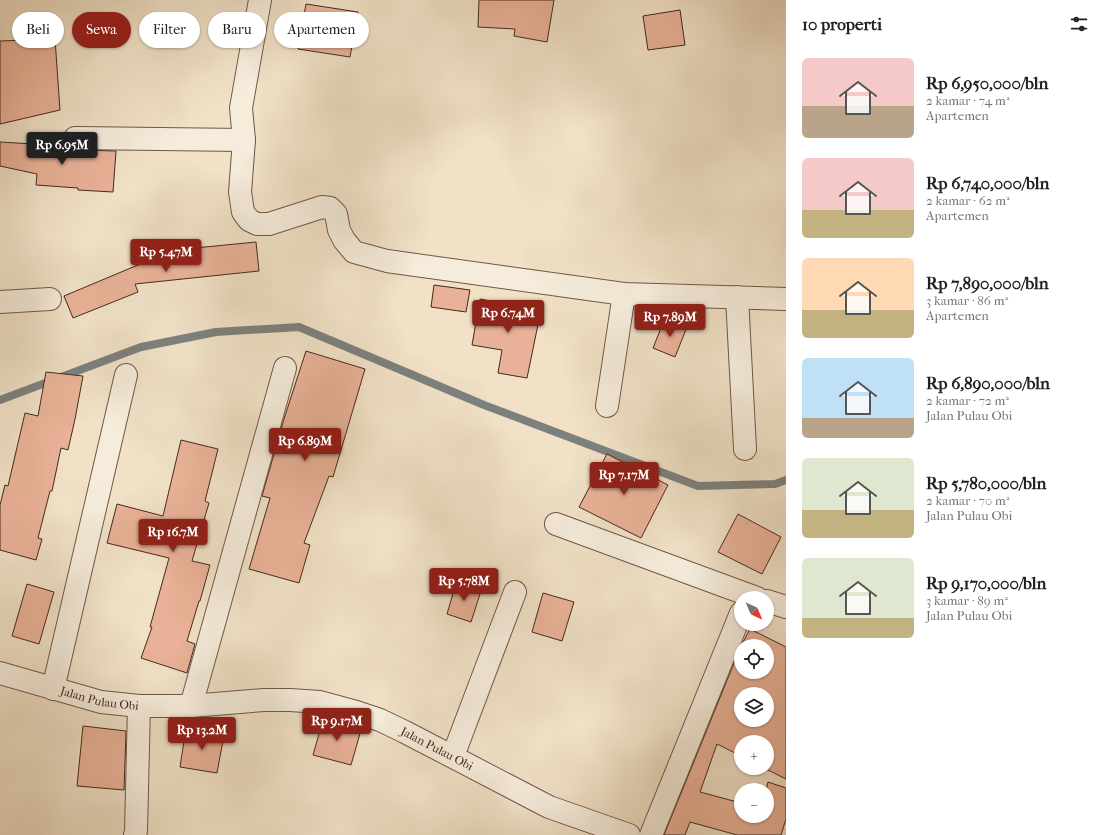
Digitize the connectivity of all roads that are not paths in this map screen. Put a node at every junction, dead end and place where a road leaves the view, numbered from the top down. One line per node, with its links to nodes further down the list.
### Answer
1 (260, 0): 3 (street)
2 (75, 138): 3 (street)
3 (244, 140): 4 (street)
4 (624, 294): 5 (street); 11 (street)
5 (737, 298): 7 (street); 12 (street)
6 (50, 299): 8 (street)
7 (786, 299)
8 (0, 302)
9 (285, 368): 22 (street)
10 (126, 375): 20 (street)
11 (607, 406)
12 (745, 449)
13 (556, 524): 15 (street)
14 (515, 592): 23 (street)
15 (734, 594)
16 (774, 604): 17 (street)
17 (786, 606)
18 (739, 631): 26 (street)
19 (0, 673): 20 (street, Jalan Pulau Obi)
20 (53, 689): 21 (street, Jalan Pulau Obi)
21 (139, 706): 22 (street, Jalan Pulau Obi); 24 (street)
22 (191, 706): 23 (street, Jalan Pulau Obi)
23 (453, 756): 25 (street, Jalan Pulau Obi)
24 (135, 835)
25 (630, 835)
26 (651, 835)

